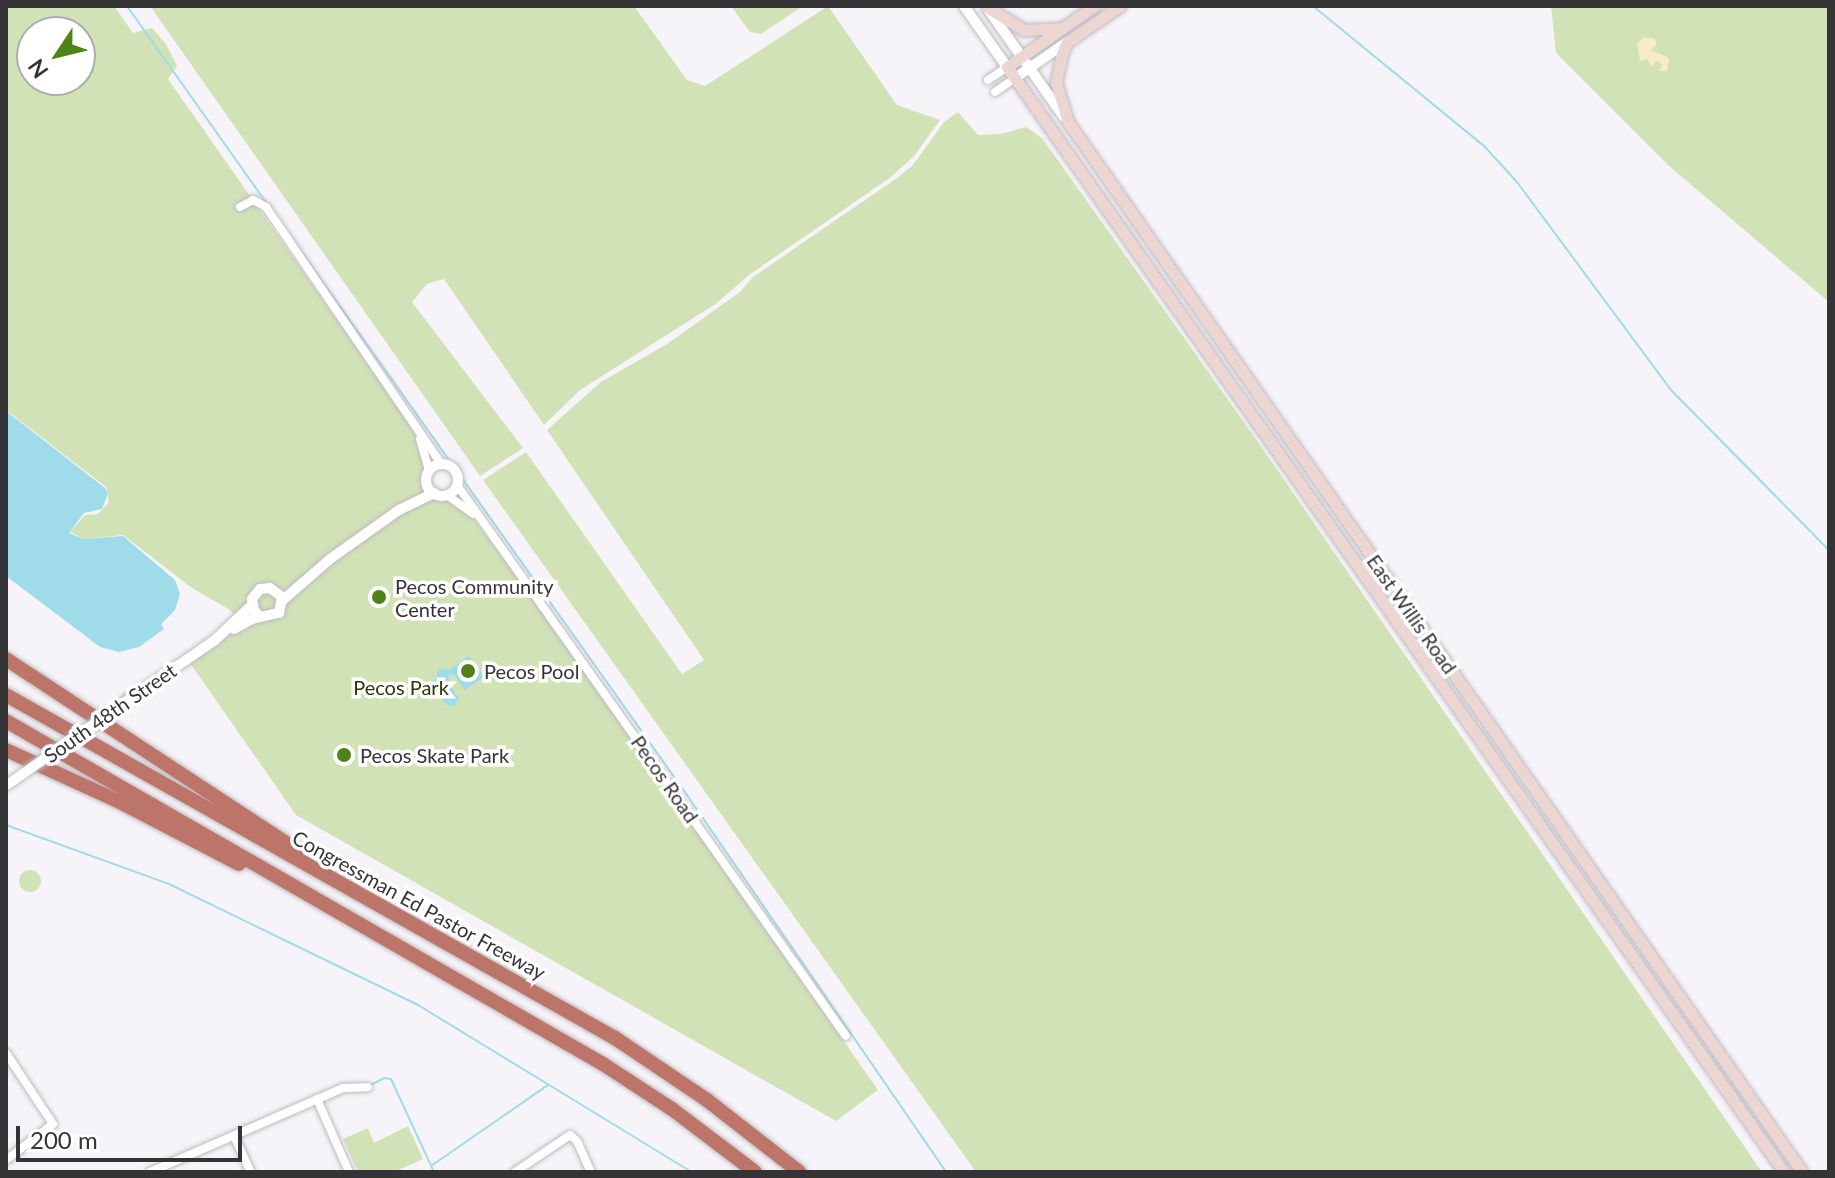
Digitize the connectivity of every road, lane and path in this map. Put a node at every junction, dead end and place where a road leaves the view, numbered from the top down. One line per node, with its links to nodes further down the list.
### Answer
1 (964, 6): 8 (street)
2 (986, 6): 5 (main road); 7 (street, East Willis Road)
3 (1094, 6): 5 (main road)
4 (1120, 6): 6 (main road)
5 (1063, 28): 7 (main road)
6 (1067, 42): 9 (street); 13 (main road)
7 (1021, 57): 8 (main road); 9 (street, East Willis Road)
8 (1007, 67): 10 (main road, East Willis Road); 11 (street)
9 (1030, 68): 10 (street); 13 (street, East Willis Road)
10 (1015, 78): 12 (street); 35 (main road, East Willis Road)
11 (988, 80)
12 (995, 92)
13 (1068, 122): 34 (main road, East Willis Road)
14 (240, 207): 15 (street)
15 (415, 427): 16 (street); 17 (street)
16 (441, 464): 17 (street); 19 (street)
17 (429, 471): 18 (street)
18 (426, 483): 20 (street); 22 (street)
19 (457, 485): 21 (street); 23 (street, Pecos Road)
20 (434, 493): 21 (street); 22 (street)
21 (447, 495): 23 (street, Pecos Road)
22 (399, 510): 24 (street)
23 (483, 522): 41 (street, Pecos Road)
24 (310, 573): 25 (street); 26 (street)
25 (273, 589): 26 (street); 27 (street)
26 (283, 600): 28 (street)
27 (252, 605): 28 (street); 29 (street, South 48th Street)
28 (260, 617): 29 (street, South 48th Street)
29 (215, 640): 38 (street, South 48th Street, bridge)
30 (6, 651): 33 (highway)
31 (6, 659): 33 (highway)
32 (6, 695): 39 (highway, Congressman Ed Pastor Freeway)
33 (64, 695): 39 (highway)
34 (1479, 710): 35 (main road); 55 (main road, East Willis Road)
35 (1466, 719): 54 (main road, East Willis Road)
36 (6, 721): 40 (highway)
37 (6, 750): 40 (highway)
38 (7, 786)
39 (387, 909): 53 (highway, Congressman Ed Pastor Freeway)
40 (374, 935): 52 (highway)
41 (846, 1036)
42 (6, 1053): 46 (street)
43 (368, 1087): 44 (street)
44 (317, 1099): 45 (street); 49 (street)
45 (234, 1136): 47 (street); 48 (street)
46 (6, 1160)
47 (153, 1171)
48 (251, 1172)
49 (349, 1172)
50 (515, 1172): 51 (street)
51 (591, 1172)
52 (755, 1172)
53 (799, 1172)
54 (1784, 1172)
55 (1802, 1172)

